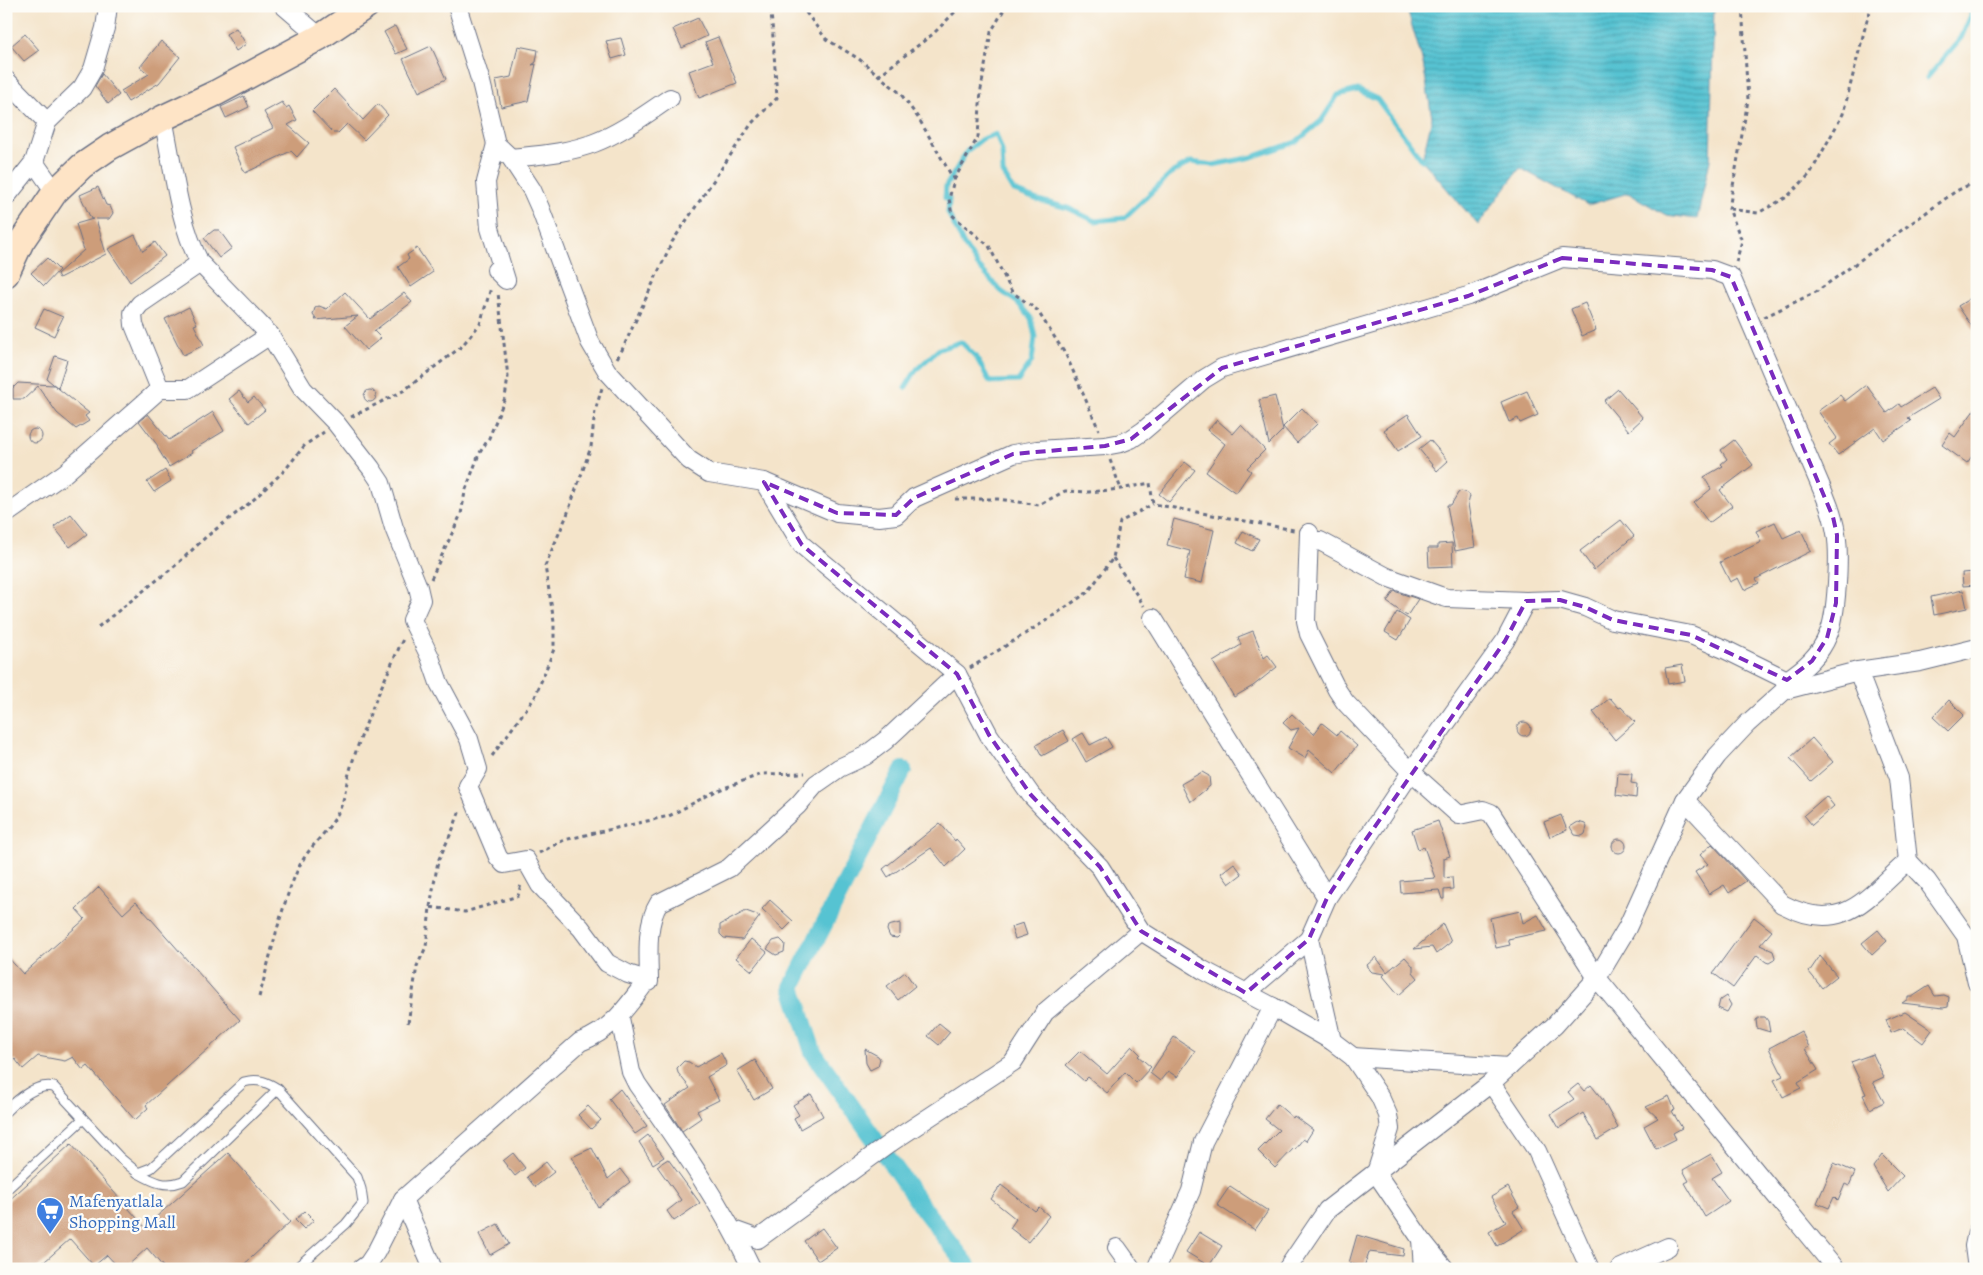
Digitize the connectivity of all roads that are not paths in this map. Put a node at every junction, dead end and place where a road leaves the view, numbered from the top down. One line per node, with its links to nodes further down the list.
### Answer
1 (108, 6): 9 (street)
2 (284, 6): 5 (street)
3 (366, 6): 5 (street)
4 (457, 6): 10 (street)
5 (320, 37): 8 (street)
6 (6, 80): 9 (street)
7 (670, 98): 11 (street)
8 (163, 118): 13 (street); 15 (street)
9 (47, 122): 12 (street)
10 (496, 144): 11 (street); 16 (street)
11 (511, 158): 20 (street)
12 (34, 162): 13 (street); 14 (street)
13 (55, 192): 17 (street)
14 (6, 197)
15 (200, 263): 18 (street); 19 (street)
16 (496, 270)
17 (6, 274)
18 (270, 335): 19 (street); 36 (street)
19 (160, 389): 21 (street)
20 (764, 482): 26 (street); 27 (street)
21 (6, 514)
22 (1526, 601): 27 (street); 28 (street); 28 (street)
23 (1153, 618): 31 (street)
24 (1977, 648): 25 (street)
25 (1858, 671): 27 (street); 30 (street)
26 (957, 674): 32 (street); 36 (street)
27 (1786, 685): 29 (street)
28 (1411, 772): 31 (street); 35 (street)
29 (1685, 800): 30 (street); 35 (street)
30 (1908, 861): 34 (street)
31 (1327, 898): 33 (street)
32 (1141, 931): 38 (street); 52 (street)
33 (1309, 939): 38 (street); 41 (street)
34 (1971, 939): 37 (street)
35 (1597, 978): 43 (street); 68 (street)
36 (647, 980): 40 (street)
37 (1977, 983)
38 (1246, 993): 39 (street)
39 (1273, 1007): 41 (street); 62 (street)
40 (620, 1018): 51 (street); 52 (street)
41 (1332, 1040): 42 (street)
42 (1354, 1057): 43 (street); 49 (street)
43 (1509, 1067): 44 (street)
44 (1491, 1083): 49 (street); 66 (street)
45 (278, 1089): 48 (lane); 48 (lane); 57 (lane)
46 (6, 1111): 47 (lane)
47 (84, 1119): 48 (lane); 50 (lane)
48 (138, 1173)
49 (1376, 1173): 54 (street); 63 (street)
50 (6, 1190)
51 (403, 1199): 58 (street); 59 (street)
52 (733, 1230): 60 (street)
53 (1977, 1232): 69 (street)
54 (1421, 1239): 64 (street); 65 (street)
55 (1668, 1247): 67 (street)
56 (1117, 1248): 61 (street)
57 (295, 1269)
58 (361, 1269)
59 (433, 1269)
60 (752, 1269)
61 (1132, 1269)
62 (1156, 1269)
63 (1288, 1269)
64 (1423, 1269)
65 (1445, 1269)
66 (1590, 1269)
67 (1619, 1269)
68 (1836, 1269)
69 (1976, 1269)

